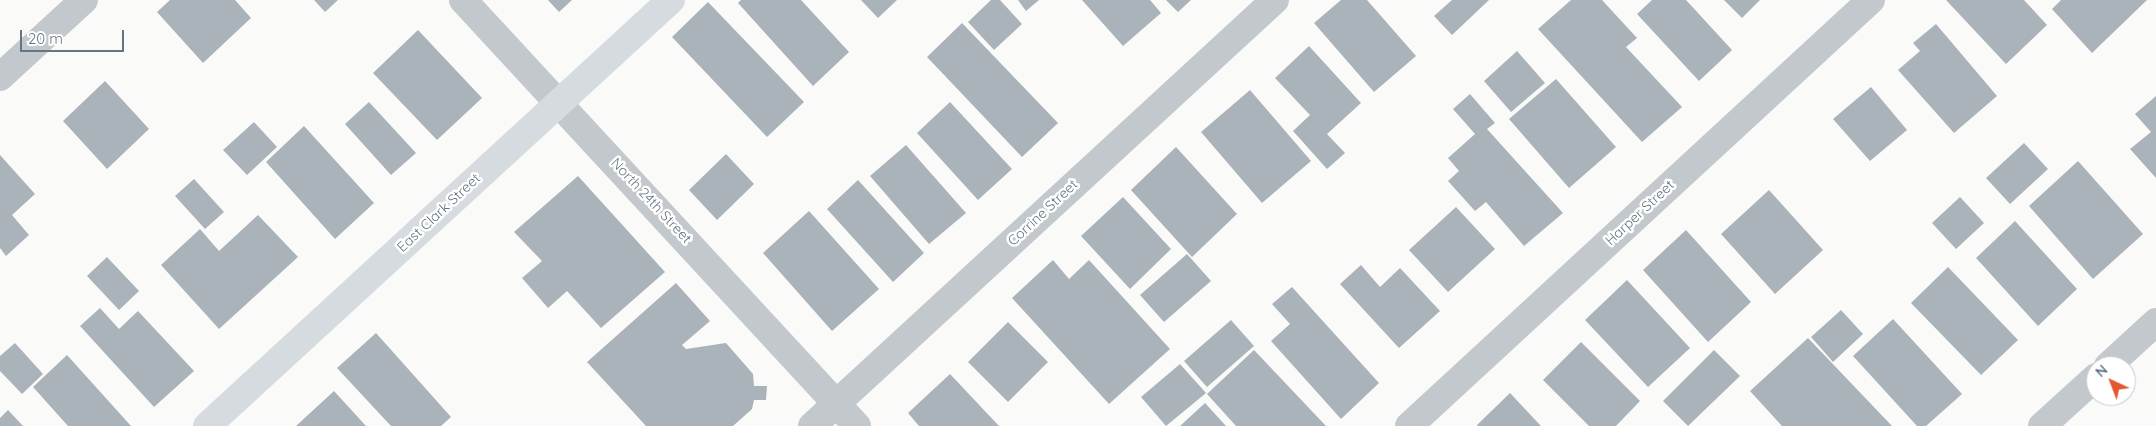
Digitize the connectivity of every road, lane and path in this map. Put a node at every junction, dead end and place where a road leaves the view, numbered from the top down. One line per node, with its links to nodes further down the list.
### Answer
1 (84, 0): 6 (street)
2 (463, 0): 7 (street, North 24th Street)
3 (671, 0): 7 (street, East Clark Street)
4 (1275, 0): 11 (street, Corrine Street)
5 (1871, 0): 15 (street, Harper Street)
6 (0, 77)
7 (560, 102): 11 (street, North 24th Street); 12 (street, East Clark Street)
8 (2156, 322): 9 (street)
9 (2119, 356)
10 (2086, 386): 16 (street)
11 (836, 404): 13 (street, Corrine Street); 14 (street, North 24th Street)
12 (207, 426)
13 (812, 426)
14 (857, 426)
15 (1409, 426)
16 (2042, 426)

